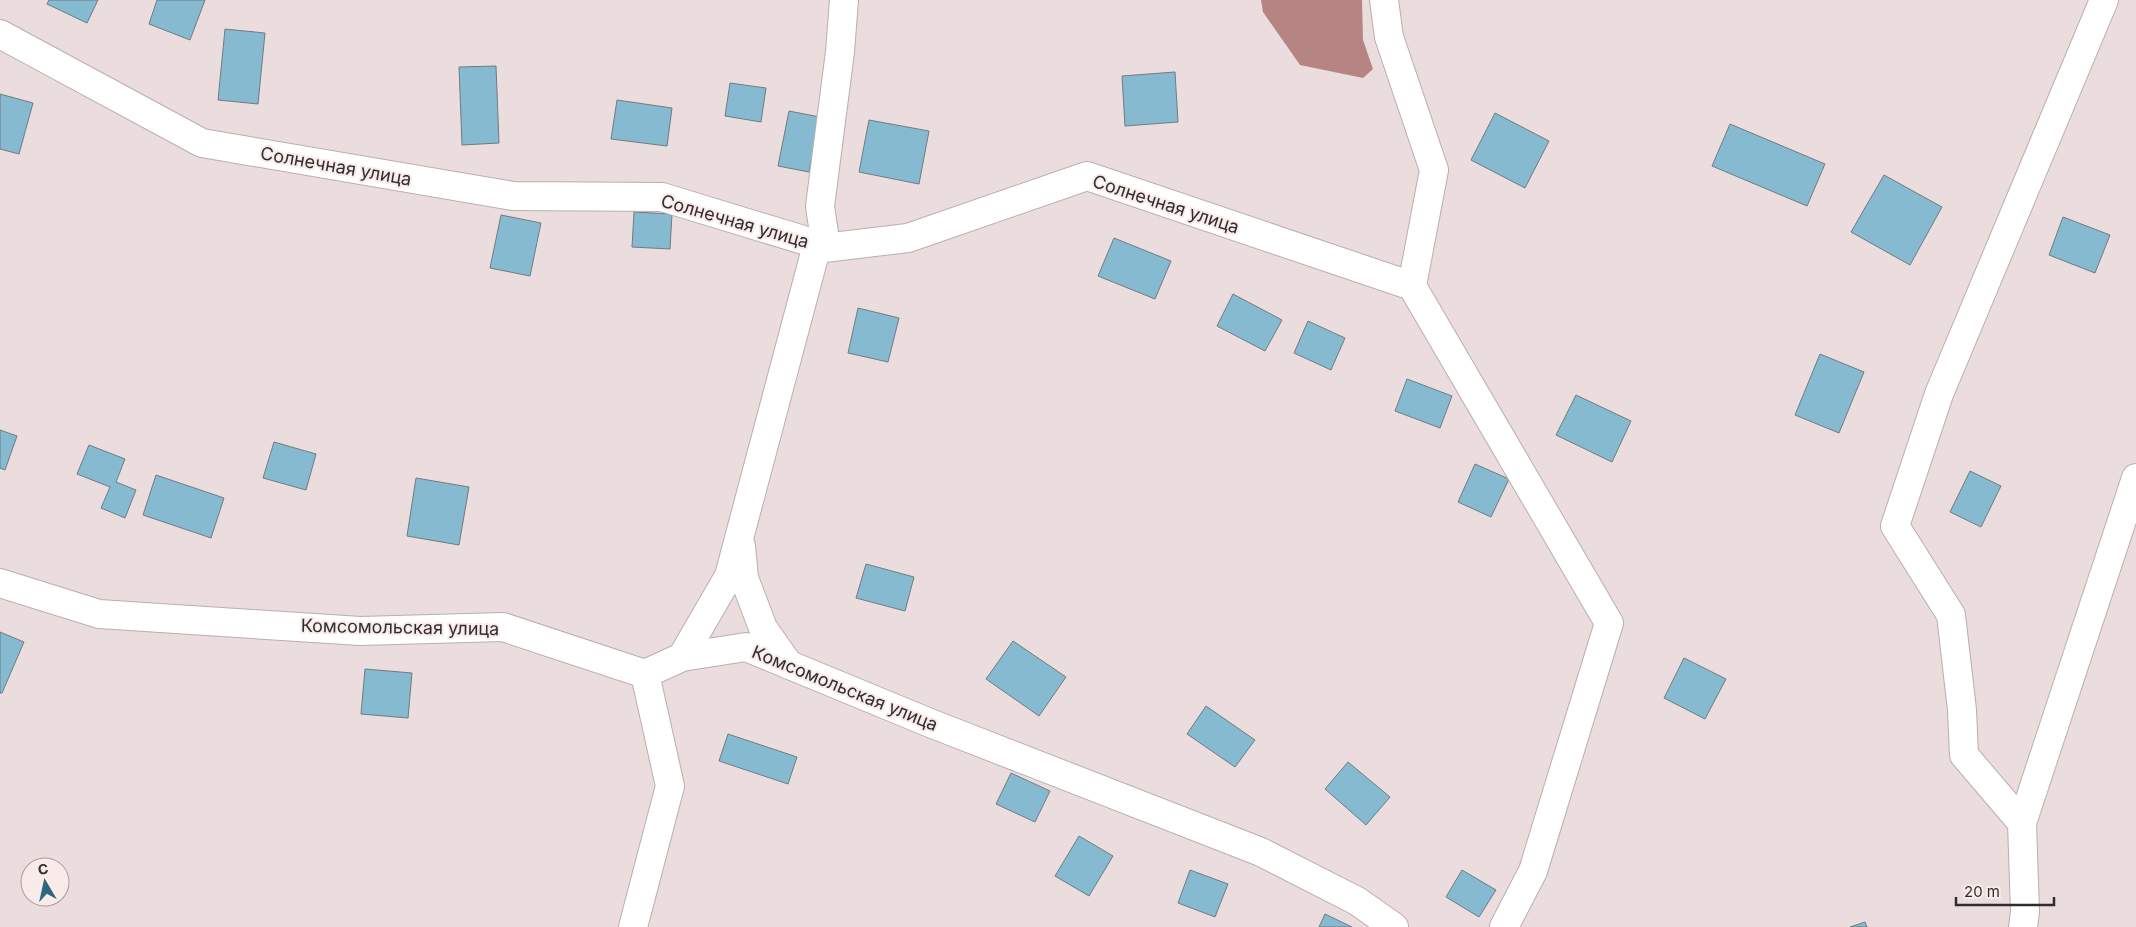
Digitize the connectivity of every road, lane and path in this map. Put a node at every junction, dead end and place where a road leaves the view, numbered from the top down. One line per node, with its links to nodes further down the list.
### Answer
1 (844, 0): 5 (street)
2 (1384, 0): 6 (street)
3 (2104, 0): 13 (street)
4 (0, 34): 5 (street, Солнечная улица)
5 (826, 247): 6 (street, Солнечная улица); 8 (street)
6 (1412, 286): 16 (street)
7 (2136, 478): 13 (street)
8 (740, 535): 10 (street); 11 (street)
9 (0, 583): 12 (street, Комсомольская улица)
10 (682, 657): 11 (street, Комсомольская улица); 12 (street, Комсомольская улица)
11 (789, 665): 15 (street, Комсомольская улица)
12 (645, 674): 14 (street)
13 (2022, 824): 17 (street)
14 (633, 927)
15 (1394, 927)
16 (1504, 927)
17 (2023, 927)

